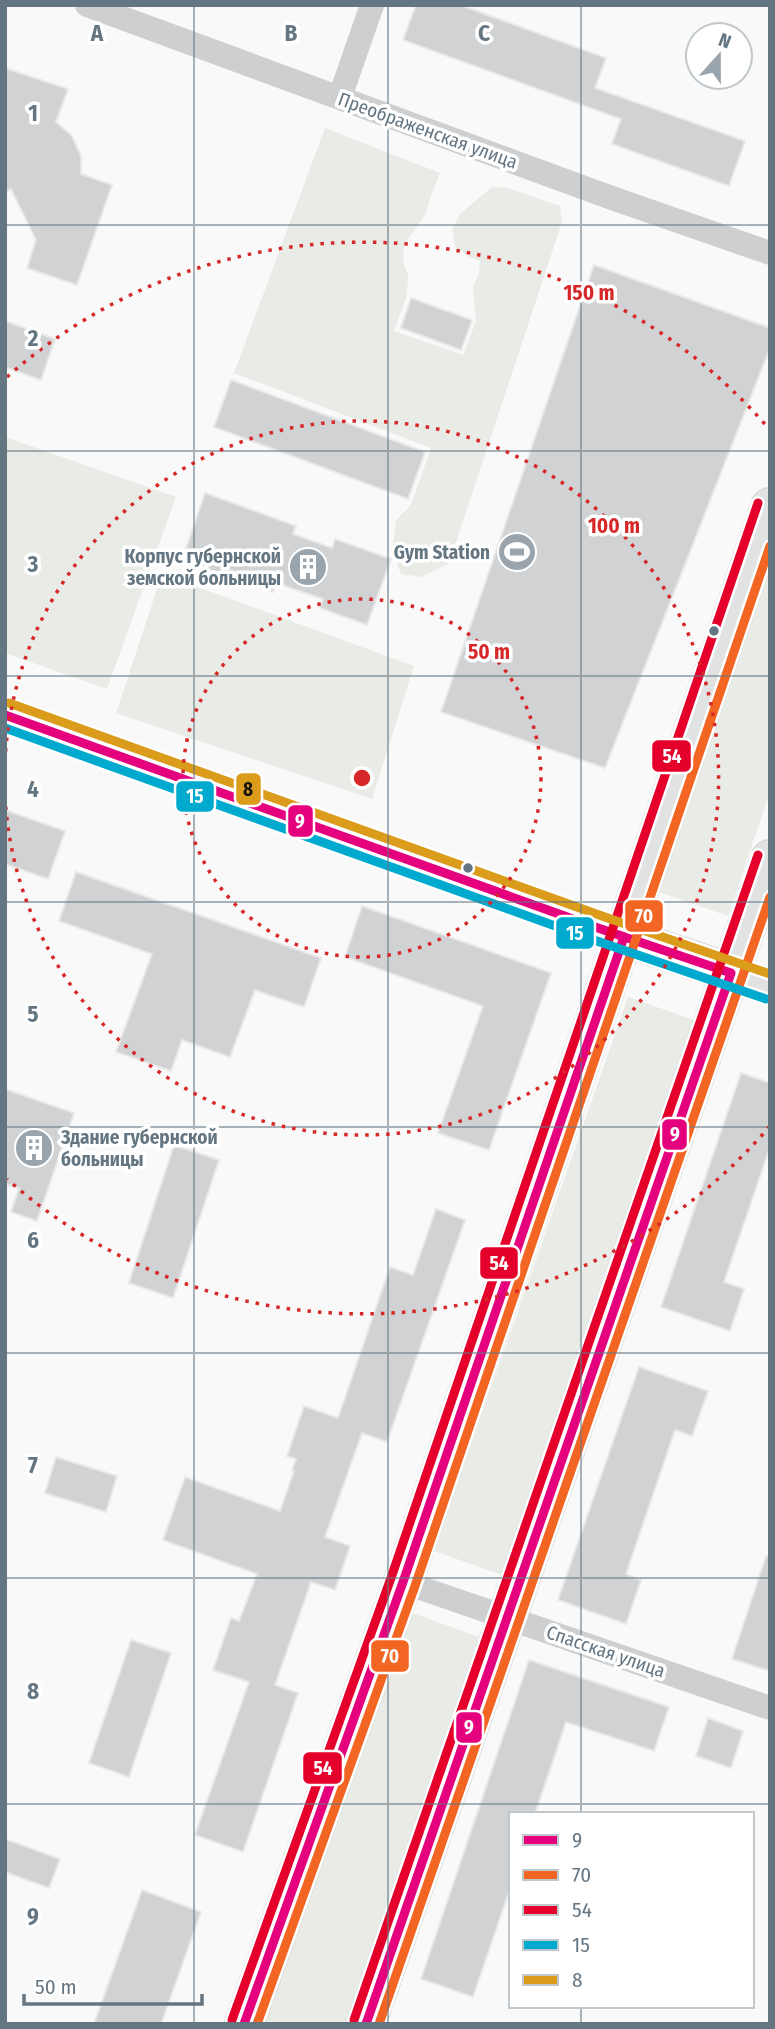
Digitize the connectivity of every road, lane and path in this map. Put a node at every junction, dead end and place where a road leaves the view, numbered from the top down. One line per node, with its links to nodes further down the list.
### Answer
1 (87, 5): 3 (street, Преображенская улица)
2 (372, 5): 3 (street)
3 (340, 97): 4 (street, Преображенская улица)
4 (770, 253)
5 (770, 507): 8 (main road)
6 (5, 715): 8 (main road)
7 (770, 859): 9 (main road)
8 (624, 937): 9 (main road); 11 (main road)
9 (731, 973): 10 (main road); 12 (main road)
10 (770, 987)
11 (403, 1582): 12 (street, Спасская улица); 14 (main road)
12 (507, 1618): 13 (street, Спасская улица); 15 (main road)
13 (770, 1708)
14 (244, 2024)
15 (366, 2024)

